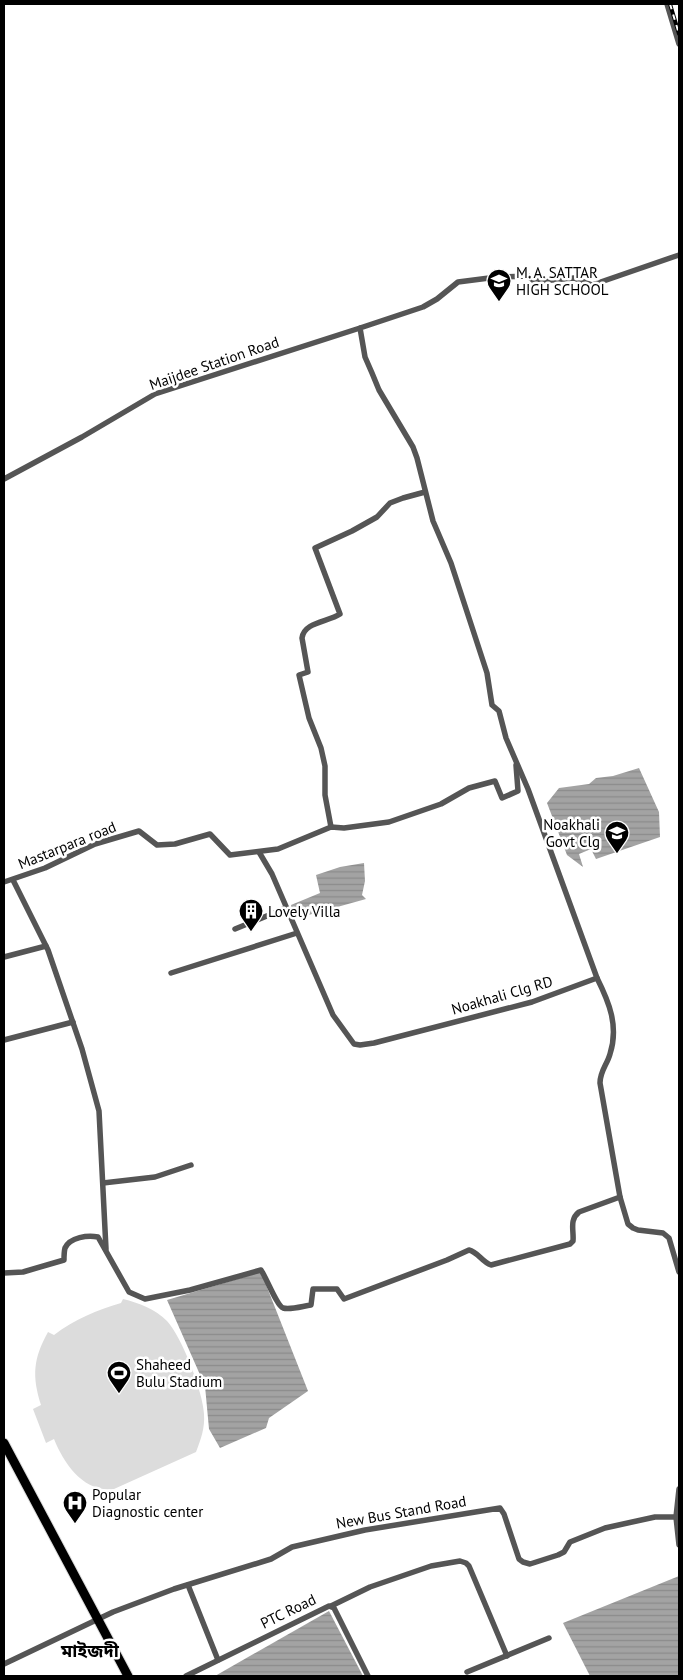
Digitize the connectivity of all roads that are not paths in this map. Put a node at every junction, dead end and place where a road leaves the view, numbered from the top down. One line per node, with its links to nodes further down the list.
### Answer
1 (667, 4): 2 (street)
2 (679, 44)
3 (679, 255): 4 (street, Maijdee Station Road)
4 (360, 328): 5 (street, Maijdee Station Road); 6 (street)
5 (4, 479)
6 (425, 492): 7 (street); 8 (street)
7 (516, 761): 8 (street, Mastarpara road); 18 (street)
8 (331, 827): 9 (street, Mastarpara road)
9 (259, 852): 10 (street, Mastarpara road); 12 (street, Noakhali Clg RD)
10 (13, 880): 11 (street, Mastarpara road); 15 (street)
11 (4, 882)
12 (286, 908): 13 (street); 14 (street, Noakhali Clg RD)
13 (235, 929)
14 (297, 933): 17 (street); 18 (street, Noakhali Clg RD)
15 (46, 946): 16 (street); 19 (street)
16 (4, 957)
17 (172, 973)
18 (597, 978): 23 (street)
19 (73, 1022): 20 (street); 22 (street)
20 (4, 1040)
21 (191, 1165): 22 (street)
22 (103, 1183): 24 (street)
23 (620, 1197): 24 (street); 25 (street)
24 (106, 1252): 26 (street)
25 (679, 1272)
26 (4, 1273)
27 (4, 1443): 33 (highway)
28 (679, 1489): 29 (street)
29 (676, 1517): 30 (street); 31 (street, New Bus Stand Road)
30 (679, 1545)
31 (188, 1585): 33 (street, New Bus Stand Road); 36 (street)
32 (331, 1606): 35 (street); 36 (street, PTC Road); 41 (street, PTC Road)
33 (97, 1619): 37 (street, New Bus Stand Road); 39 (highway)
34 (549, 1638): 35 (street)
35 (507, 1656): 38 (street)
36 (218, 1660): 40 (street, PTC Road)
37 (4, 1664)
38 (467, 1672)
39 (128, 1676)
40 (186, 1676)
41 (368, 1676)

